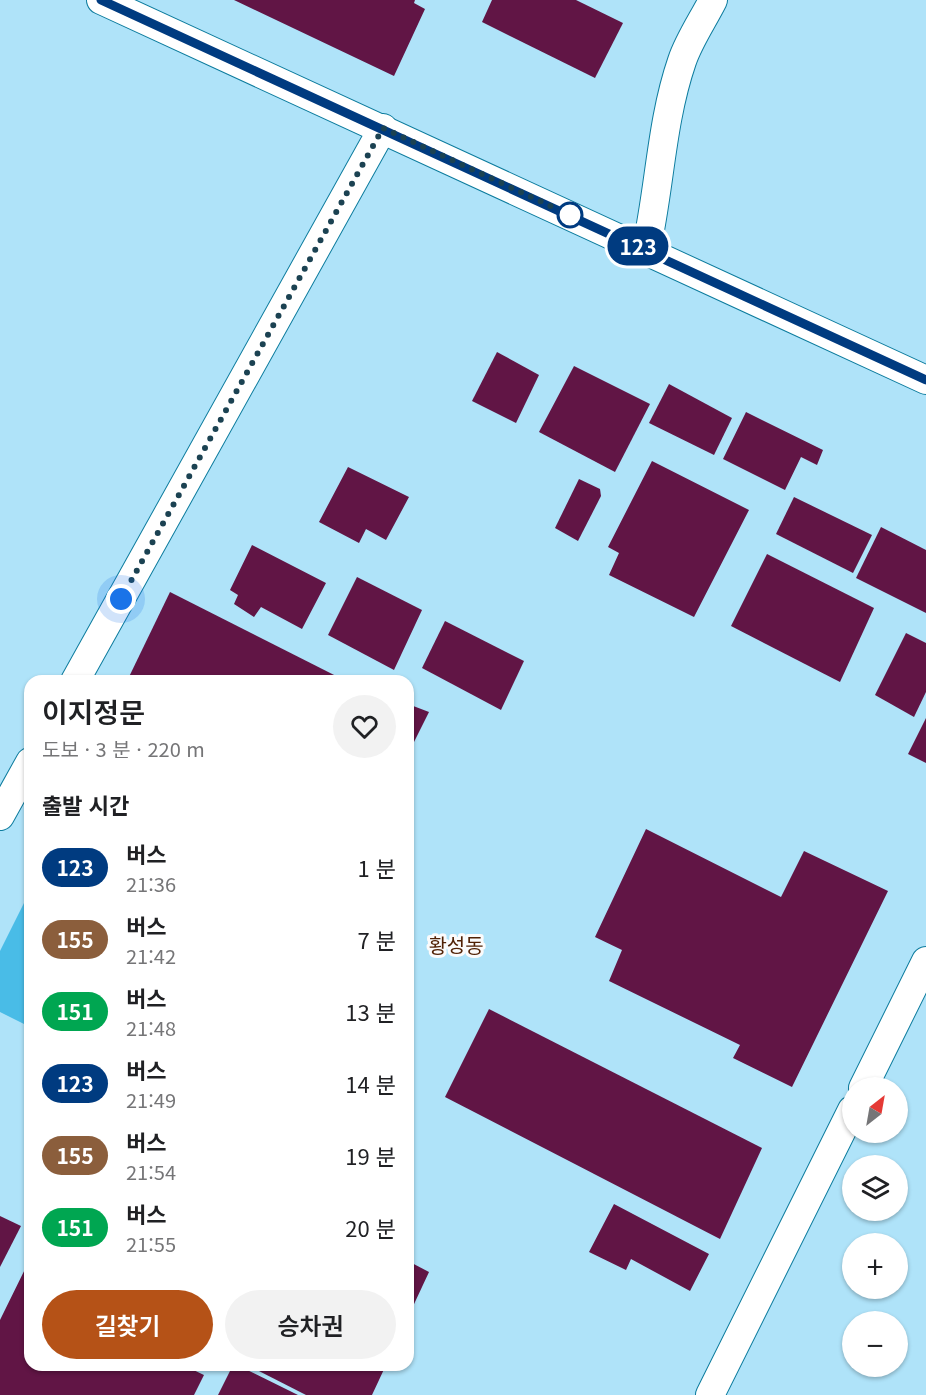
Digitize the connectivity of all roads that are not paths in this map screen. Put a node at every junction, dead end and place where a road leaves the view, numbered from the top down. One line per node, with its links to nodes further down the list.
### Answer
1 (101, 0): 3 (street)
2 (713, 0): 4 (street)
3 (383, 128): 4 (street); 6 (street)
4 (646, 250): 5 (street)
5 (926, 380)
6 (78, 675)
7 (24, 773): 8 (street)
8 (0, 816)
9 (926, 961): 10 (street)
10 (868, 1077)
11 (842, 1130): 12 (street)
12 (710, 1395)

